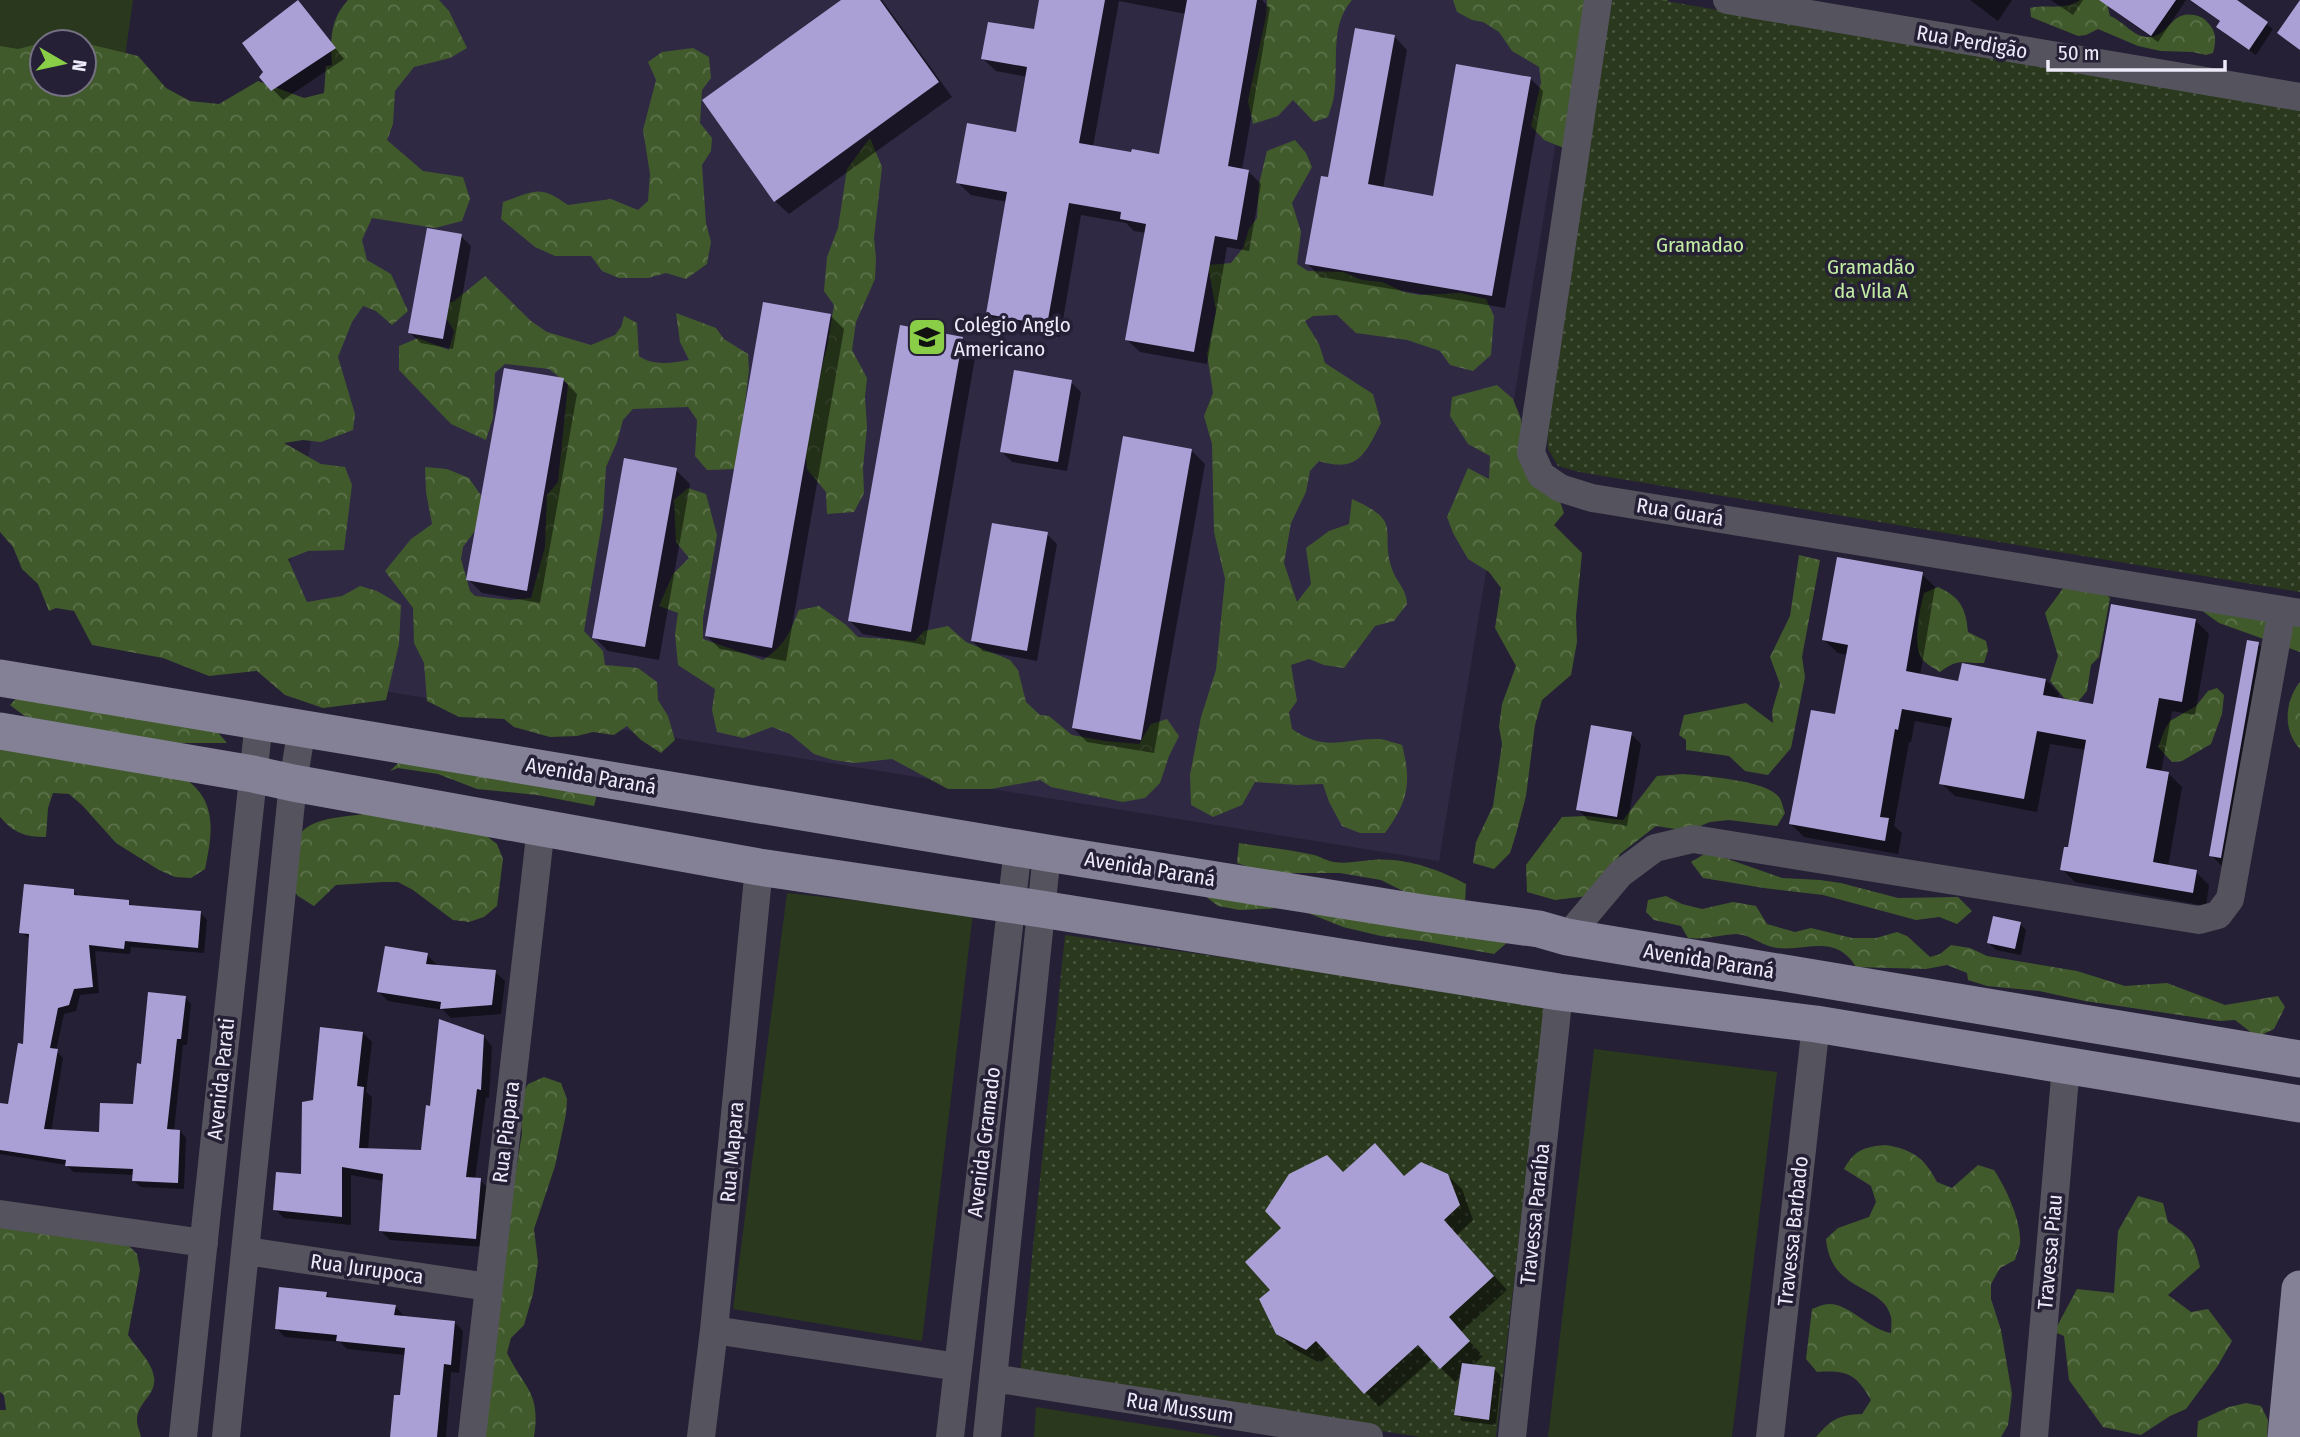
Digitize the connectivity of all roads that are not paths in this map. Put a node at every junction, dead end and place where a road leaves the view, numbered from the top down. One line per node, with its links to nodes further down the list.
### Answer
1 (1598, 0): 4 (street, Rua Guará)
2 (1727, 0): 3 (street, Rua Perdigão)
3 (2300, 97)
4 (2291, 611): 15 (street)
5 (0, 678): 6 (main road, Avenida Paraná)
6 (259, 721): 7 (main road, Avenida Paraná); 9 (street, Avenida Parati)
7 (302, 727): 10 (street, Avenida Parati); 12 (main road, Avenida Paraná)
8 (0, 731): 9 (main road)
9 (253, 774): 10 (main road); 22 (street, Avenida Parati)
10 (293, 783): 11 (main road); 23 (street, Avenida Parati)
11 (541, 827): 13 (main road); 24 (street, Rua Piapara)
12 (1032, 850): 14 (street, Avenida Gramado); 15 (main road, Avenida Paraná)
13 (759, 867): 14 (main road); 26 (street, Rua Mapara)
14 (1026, 907): 16 (main road); 27 (street, Avenida Gramado); 28 (street, Avenida Gramado)
15 (1567, 937): 18 (main road, Avenida Paraná)
16 (1559, 992): 17 (main road); 36 (street, Travessa Paraíba)
17 (1816, 1024): 19 (main road); 37 (street, Travessa Barbado)
18 (2300, 1059)
19 (2066, 1066): 20 (main road); 38 (street, Travessa Piau)
20 (2300, 1104)
21 (0, 1214): 22 (street)
22 (204, 1243): 29 (street, Avenida Parati)
23 (246, 1251): 24 (street, Rua Jurupoca); 30 (street, Avenida Parati)
24 (488, 1287): 31 (street, Rua Piapara)
25 (2300, 1289): 39 (main road)
26 (715, 1330): 27 (street); 32 (street, Rua Mapara)
27 (958, 1367): 33 (street, Avenida Gramado)
28 (993, 1378): 34 (street, Avenida Gramado); 35 (street, Rua Mussum)
29 (183, 1437)
30 (226, 1437)
31 (472, 1437)
32 (701, 1437)
33 (950, 1437)
34 (987, 1437)
35 (1368, 1437)
36 (1512, 1437)
37 (1770, 1437)
38 (2034, 1437)
39 (2286, 1437)

